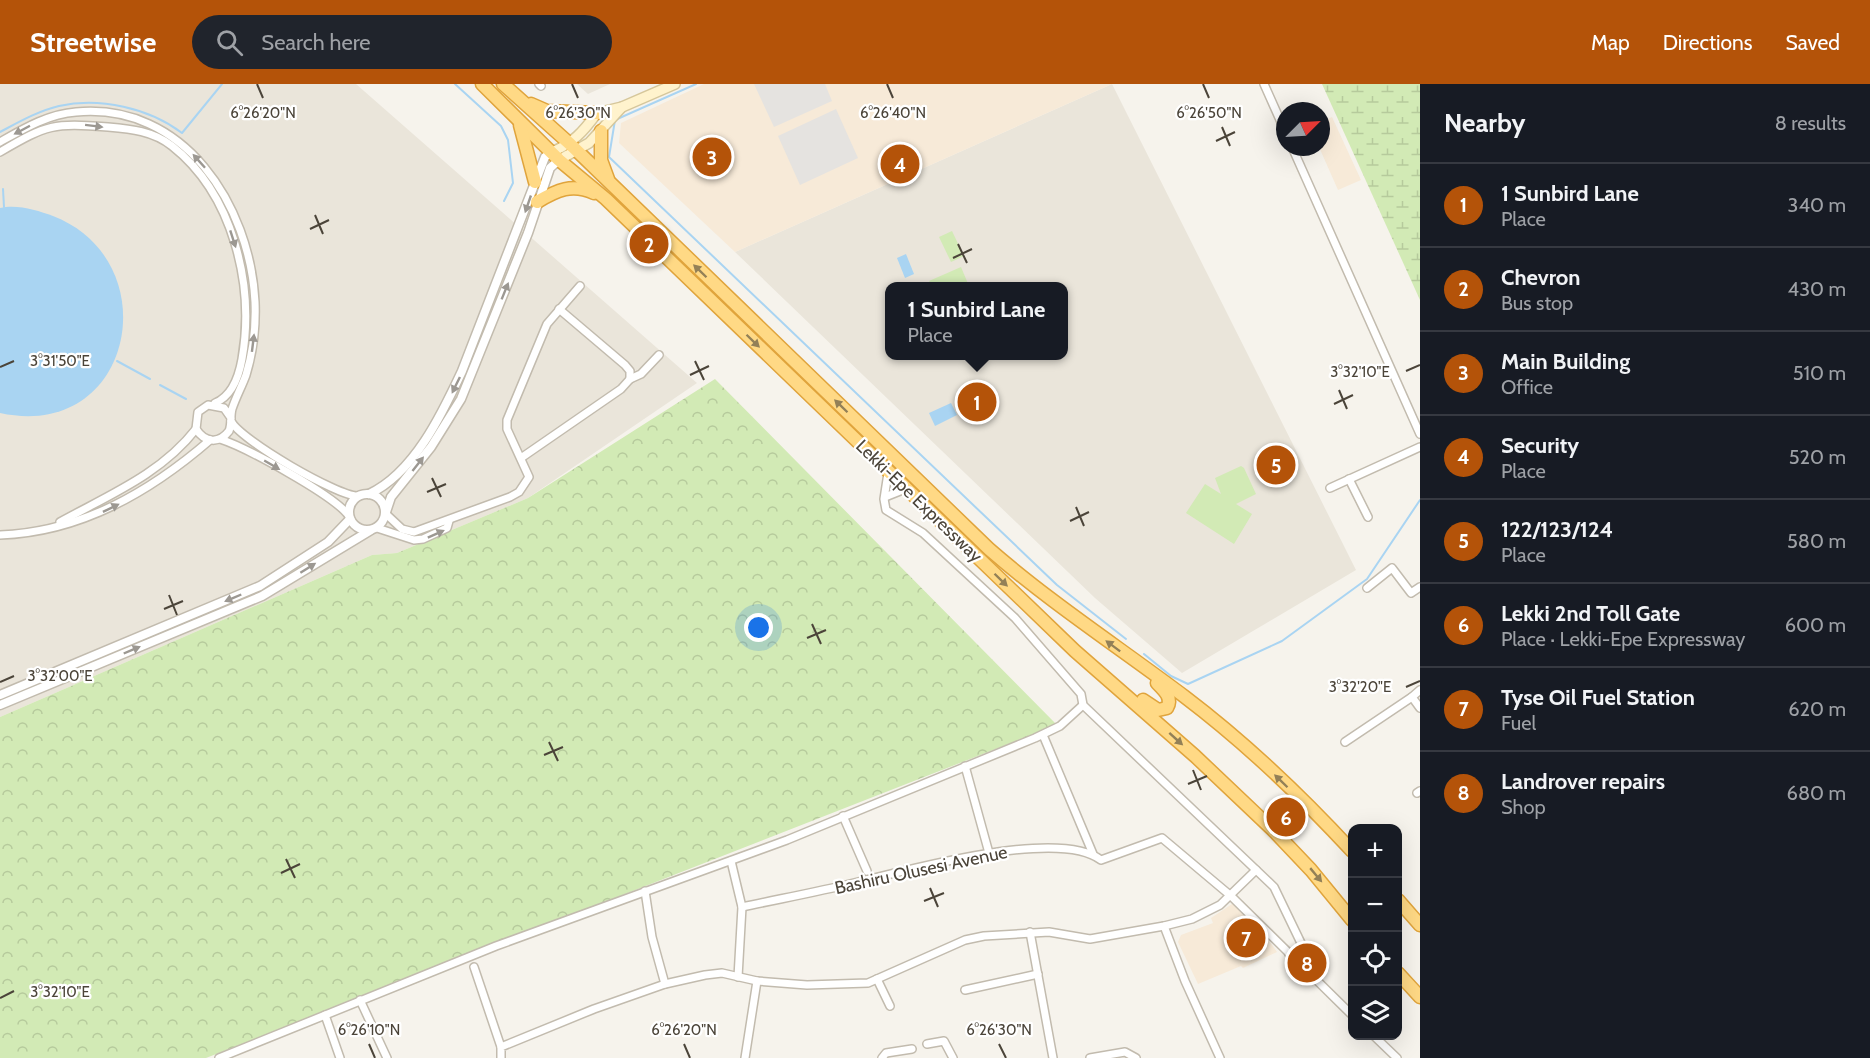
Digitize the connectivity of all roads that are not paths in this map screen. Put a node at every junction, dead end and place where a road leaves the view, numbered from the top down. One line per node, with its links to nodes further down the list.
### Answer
1 (482, 84): 10 (highway, Lekki-Epe Expressway)
2 (490, 84): 14 (highway)
3 (503, 84): 6 (highway, Lekki-Epe Expressway)
4 (675, 84): 7 (main road)
5 (1264, 84): 8 (street)
6 (516, 97): 9 (highway); 14 (highway, Lekki-Epe Expressway)
7 (622, 107): 9 (main road); 11 (main road)
8 (1276, 111)
9 (597, 113): 14 (main road)
10 (515, 116): 14 (highway, Lekki-Epe Expressway); 16 (highway)
11 (601, 130): 14 (main road); 17 (highway)
12 (0, 142): 26 (street, one-way to 12)
13 (0, 152): 25 (street, one-way to 25)
14 (564, 152): 16 (street); 17 (highway, Lekki-Epe Expressway); 18 (highway, Lekki-Epe Expressway); 19 (street); 20 (highway)
15 (1296, 156): 28 (street)
16 (535, 182): 37 (street, one-way to 37)
17 (611, 185): 20 (highway, Lekki-Epe Expressway)
18 (606, 199): 19 (highway); 33 (highway, Lekki-Epe Expressway, one-way to 33)
19 (537, 202): 40 (street, one-way to 19)
20 (652, 225): 49 (highway, Lekki-Epe Expressway, one-way to 20)
21 (580, 286): 22 (street)
22 (559, 309): 24 (street); 32 (street)
23 (659, 355): 24 (street)
24 (630, 380): 32 (street)
25 (212, 404): 26 (street); 27 (street)
26 (231, 420): 29 (street); 38 (street)
27 (196, 429): 30 (street); 44 (street)
28 (1420, 434)
29 (220, 439): 30 (street); 41 (street, one-way to 41)
30 (210, 440): 44 (street, one-way to 30)
31 (1420, 447): 34 (street)
32 (521, 458): 43 (street)
33 (888, 473): 36 (highway, Lekki-Epe Expressway); 39 (street)
34 (1349, 479): 35 (street); 42 (street)
35 (1330, 488)
36 (905, 489): 39 (street); 50 (highway, Lekki-Epe Expressway, one-way to 50)
37 (369, 494): 38 (street); 40 (street)
38 (358, 496): 41 (street)
39 (884, 498): 55 (street)
40 (386, 513): 43 (street); 45 (street)
41 (350, 517): 45 (street); 52 (street, one-way to 52)
42 (1368, 517)
43 (448, 521): 45 (street, one-way to 43)
44 (56, 525): 46 (street)
45 (374, 529): 54 (street, one-way to 45)
46 (0, 535)
47 (1420, 587): 48 (street)
48 (1367, 588)
49 (1143, 669): 50 (highway); 61 (highway, Lekki-Epe Expressway, one-way to 49)
50 (1111, 682): 71 (highway, Lekki-Epe Expressway, one-way to 71)
51 (1420, 690): 53 (street)
52 (0, 695)
53 (1412, 697): 56 (street); 58 (street)
54 (0, 705)
55 (1083, 705): 57 (street); 66 (street)
56 (1420, 708)
57 (1043, 735): 59 (street); 63 (street)
58 (1345, 742)
59 (965, 766): 60 (street); 62 (street)
60 (843, 816): 64 (street); 65 (street)
61 (1348, 846)
62 (989, 853): 63 (street, Bashiru Olusesi Avenue); 70 (street, Bashiru Olusesi Avenue)
63 (1093, 854): 68 (street, Bashiru Olusesi Avenue)
64 (731, 861): 67 (street); 70 (street)
65 (867, 870)
66 (1256, 870): 68 (street); 75 (street)
67 (645, 891): 82 (street); 85 (street)
68 (1231, 896): 73 (street); 75 (street)
69 (1402, 905): 72 (highway)
70 (742, 907): 78 (street)
71 (1348, 914)
72 (1420, 925)
73 (1164, 926): 74 (street); 103 (street)
74 (1030, 932): 77 (street); 80 (street)
75 (1289, 954): 87 (street)
76 (474, 967): 91 (street)
77 (1038, 974): 83 (street); 100 (street)
78 (738, 977): 81 (street); 82 (street)
79 (1402, 977): 84 (highway)
80 (877, 980): 81 (street); 86 (street)
81 (757, 981): 97 (street)
82 (665, 984): 91 (street)
83 (965, 990)
84 (1420, 997)
85 (360, 1000): 88 (street); 95 (street)
86 (890, 1006)
87 (1348, 1009)
88 (325, 1015): 93 (street); 94 (street)
89 (1379, 1040): 104 (street)
90 (927, 1044): 99 (street)
91 (501, 1047): 96 (street)
92 (912, 1049): 98 (street)
93 (219, 1058)
94 (340, 1058)
95 (387, 1058)
96 (501, 1058)
97 (745, 1058)
98 (882, 1058)
99 (953, 1058)
100 (1053, 1058)
101 (1090, 1058): 102 (street)
102 (1136, 1058)
103 (1220, 1058)
104 (1397, 1058)

